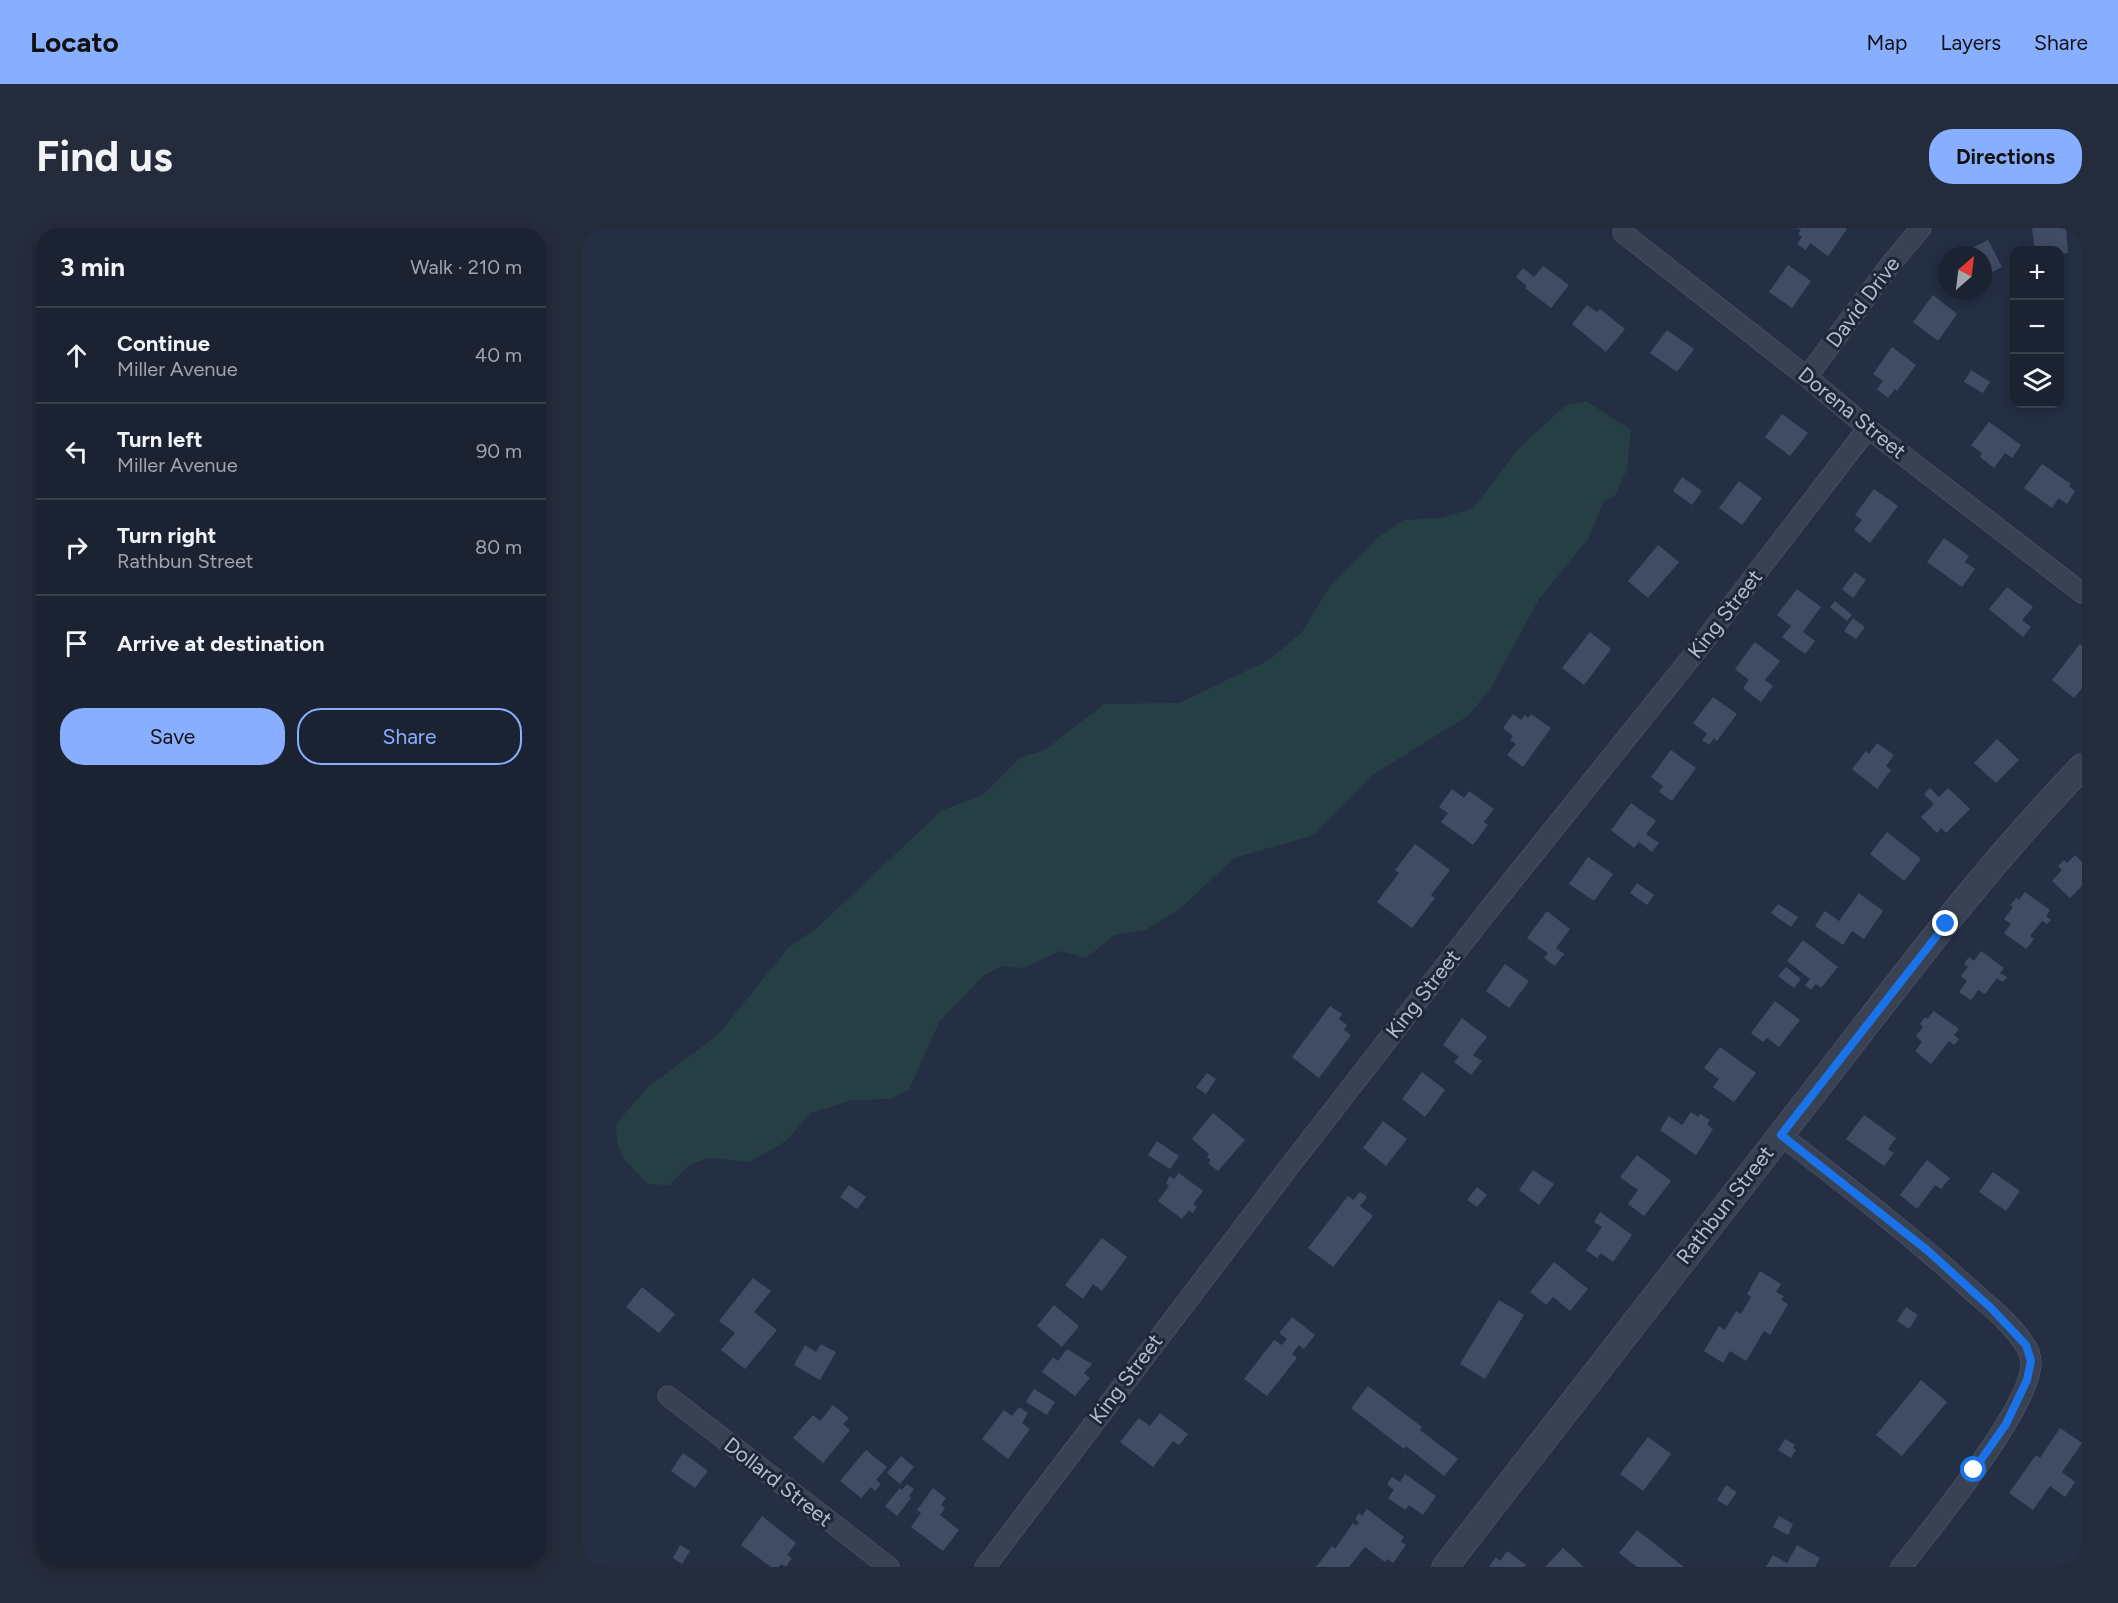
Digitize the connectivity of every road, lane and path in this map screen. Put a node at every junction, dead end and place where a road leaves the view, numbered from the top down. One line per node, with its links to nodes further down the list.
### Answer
1 (1922, 228): 3 (street, David Drive)
2 (1623, 233): 3 (street, Dorena Street)
3 (1807, 377): 4 (street, Dorena Street)
4 (1868, 428): 5 (street, Dorena Street); 10 (street, King Street)
5 (2082, 592)
6 (2082, 767): 7 (street, Rathbun Street)
7 (1781, 1135): 11 (street, Rathbun Street); 12 (street)
8 (668, 1396): 9 (street, Dollard Street)
9 (889, 1567)
10 (985, 1567)
11 (1445, 1567)
12 (1901, 1567)

